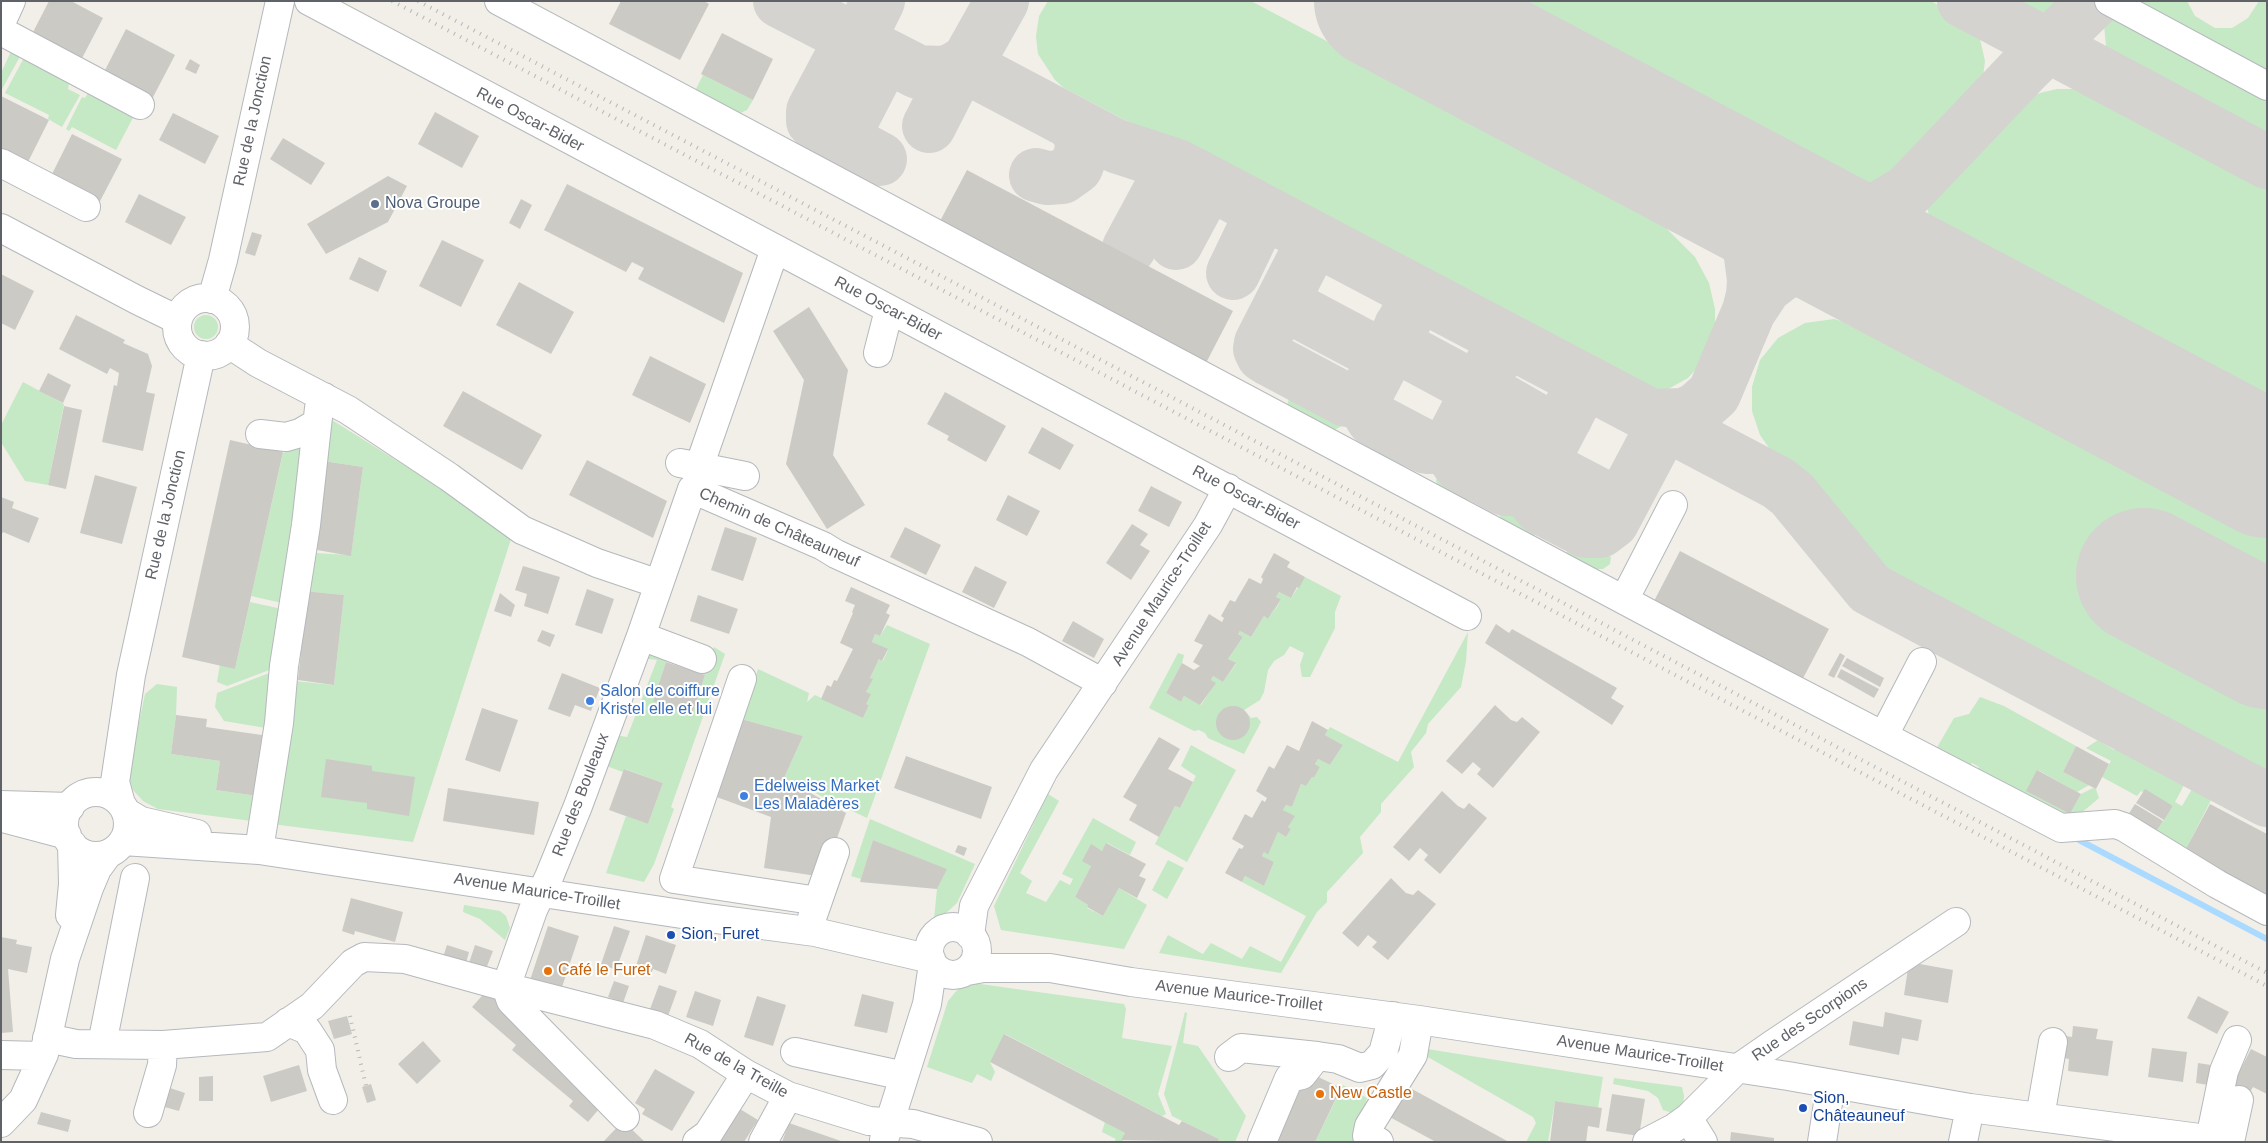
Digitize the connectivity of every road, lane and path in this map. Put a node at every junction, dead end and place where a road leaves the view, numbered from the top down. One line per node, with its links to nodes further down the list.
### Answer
1 (11, 1): 6 (street)
2 (280, 1): 14 (street, Rue de la Jonction)
3 (309, 1): 13 (street, Rue Oscar-Bider)
4 (499, 1): 27 (street)
5 (2110, 1): 8 (street)
6 (1, 24)
7 (1, 31): 9 (street)
8 (2267, 86)
9 (140, 106)
10 (1, 163): 11 (street)
11 (86, 207)
12 (1, 228): 16 (street)
13 (774, 249): 15 (street, Rue Oscar-Bider); 23 (street, Chemin de Châteauneuf)
14 (212, 298): 16 (street); 17 (street)
15 (889, 310): 18 (street); 24 (street, Rue Oscar-Bider)
16 (178, 320): 19 (street)
17 (229, 344): 19 (street); 20 (street)
18 (878, 353)
19 (200, 355): 32 (street, Rue de la Jonction)
20 (324, 397): 21 (street); 26 (street)
21 (317, 423): 22 (street); 42 (street)
22 (260, 434)
23 (745, 476)
24 (1228, 488): 28 (street, Rue Oscar-Bider); 34 (street, Avenue Maurice-Troillet)
25 (1673, 505): 27 (street)
26 (659, 584): 29 (street, Rue des Bouleaux); 34 (street, Chemin de Châteauneuf)
27 (1624, 600): 35 (street)
28 (1467, 616)
29 (641, 636): 30 (street); 45 (street, Rue des Bouleaux)
30 (702, 659)
31 (1922, 662): 35 (street)
32 (132, 675): 36 (street, Rue de la Jonction); 38 (street, Rue de la Jonction)
33 (742, 679): 46 (street)
34 (1103, 683): 50 (street, Avenue Maurice-Troillet)
35 (1884, 735): 47 (street)
36 (77, 800): 37 (street); 38 (street); 40 (street)
37 (1, 805)
38 (124, 808): 41 (street); 42 (street, Avenue Maurice-Troillet)
39 (1, 817): 40 (street)
40 (69, 840): 41 (street); 51 (street)
41 (116, 848): 42 (street, Avenue Maurice-Troillet); 51 (street)
42 (259, 850): 45 (street, Avenue Maurice-Troillet)
43 (835, 852): 46 (street)
44 (135, 878): 58 (street)
45 (542, 892): 49 (street, Avenue Maurice-Troillet); 52 (street)
46 (818, 901): 49 (street)
47 (2267, 911)
48 (1956, 922): 65 (street, Rue des Scorpions)
49 (811, 931): 50 (street, Avenue Maurice-Troillet)
50 (952, 951): 53 (street, Avenue Maurice-Troillet); 67 (street)
51 (65, 959): 60 (street)
52 (506, 987): 55 (street, Rue de la Treille); 66 (street, Rue de la Treille); 74 (street)
53 (1393, 1016): 54 (street, Avenue Maurice-Troillet); 63 (street)
54 (1420, 1020): 65 (street, Avenue Maurice-Troillet); 85 (street)
55 (288, 1022): 59 (street, Rue de la Treille); 70 (street)
56 (2237, 1040): 80 (street)
57 (2053, 1042): 75 (street)
58 (102, 1044): 59 (street, Rue de la Treille); 60 (street, Rue de la Treille)
59 (163, 1045): 73 (street)
60 (45, 1047): 62 (street, Rue de la Treille); 77 (street)
61 (795, 1052): 67 (street)
62 (1, 1055)
63 (1317, 1056): 64 (street); 84 (street)
64 (1229, 1057)
65 (1737, 1069): 68 (street, Avenue Maurice-Troillet); 76 (street, Rue des Scorpions)
66 (746, 1074): 69 (street, Rue de la Treille); 81 (street)
67 (904, 1076): 78 (street)
68 (1831, 1084): 72 (street, Avenue Maurice-Troillet); 88 (street)
69 (788, 1096): 78 (street, Rue de la Treille); 82 (street)
70 (333, 1100)
71 (2240, 1100): 80 (street)
72 (1970, 1108): 75 (street, Avenue Maurice-Troillet); 89 (street)
73 (148, 1113)
74 (625, 1117)
75 (2040, 1117): 79 (street, Avenue Maurice-Troillet)
76 (1688, 1118): 86 (street, Rue des Scorpions); 87 (street)
77 (1, 1123)
78 (886, 1132): 83 (street, Rue de la Treille)
79 (2072, 1132): 80 (street, Avenue Maurice-Troillet)
80 (2223, 1141)
81 (697, 1142)
82 (763, 1142)
83 (978, 1142)
84 (1262, 1142)
85 (1379, 1142)
86 (1647, 1142)
87 (1703, 1142)
88 (1822, 1142)
89 (1964, 1142)

